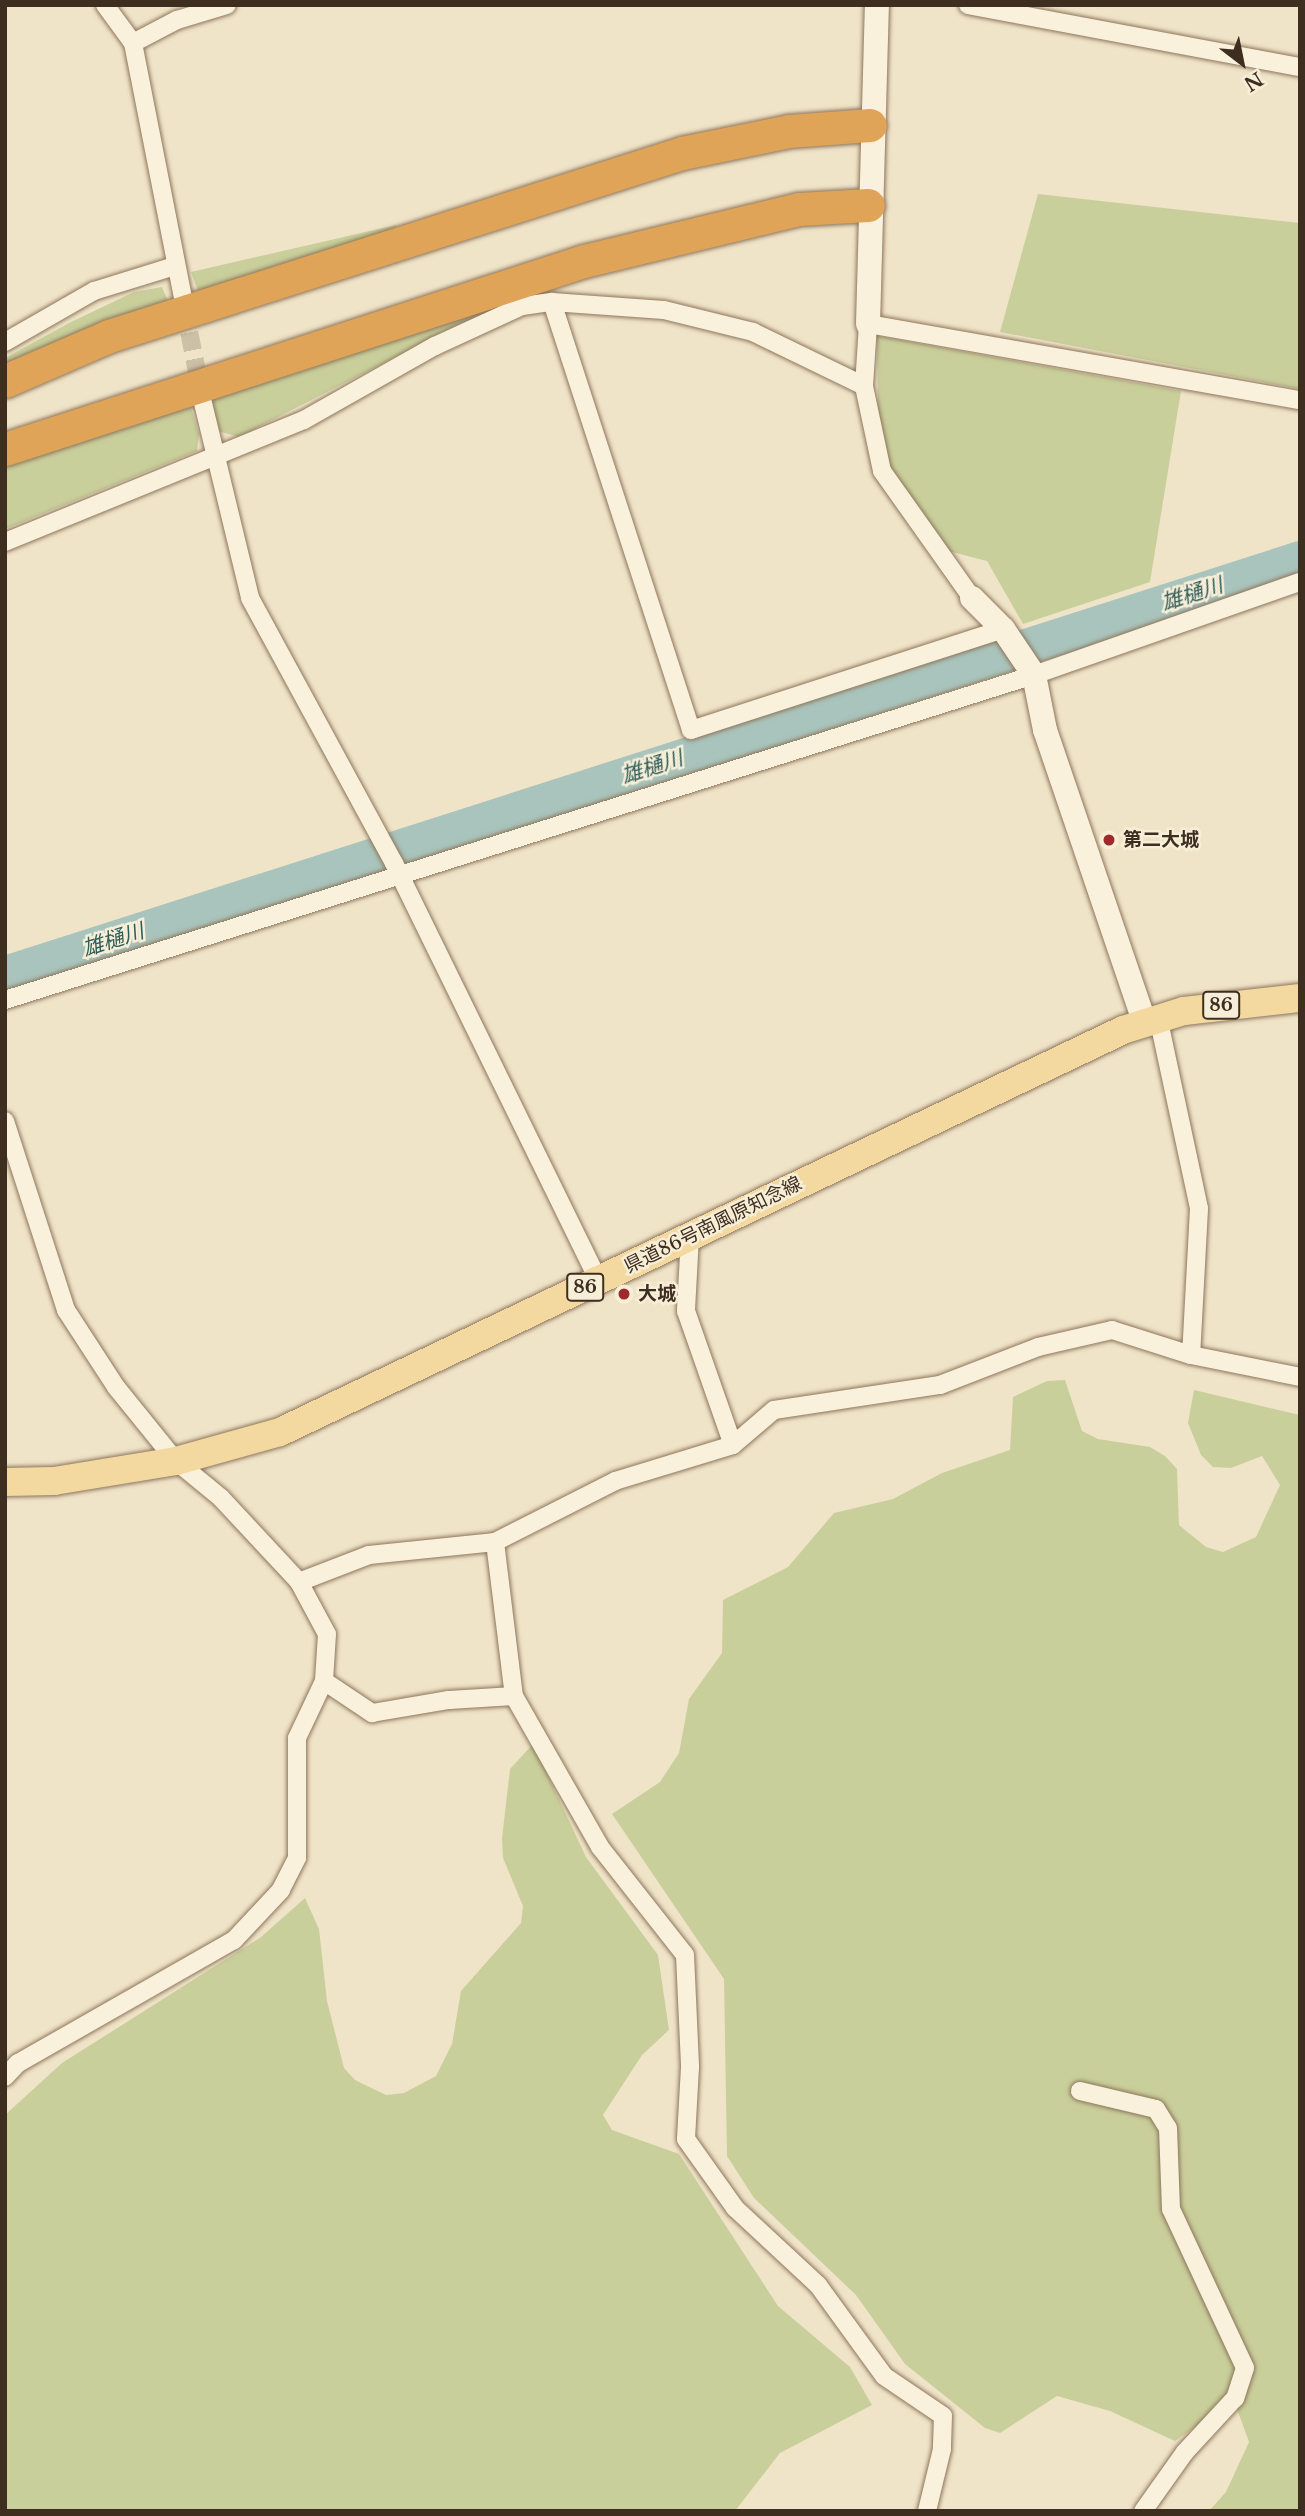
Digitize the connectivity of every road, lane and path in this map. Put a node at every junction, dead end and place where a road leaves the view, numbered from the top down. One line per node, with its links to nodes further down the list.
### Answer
1 (105, 5): 5 (street)
2 (227, 5): 5 (street)
3 (877, 5): 7 (street)
4 (968, 5): 6 (street)
5 (133, 43): 9 (street)
6 (1300, 67)
7 (870, 125): 8 (street); 14 (highway)
8 (868, 205): 12 (street); 18 (highway)
9 (175, 266): 10 (street); 13 (street)
10 (183, 299)
11 (552, 302): 15 (street); 19 (street); 23 (street)
12 (868, 324): 15 (street); 17 (street)
13 (5, 342)
14 (5, 381)
15 (864, 386): 22 (street)
16 (202, 400): 19 (street)
17 (1300, 400)
18 (5, 449)
19 (216, 453): 20 (street); 25 (street)
20 (5, 542)
21 (1300, 582): 24 (street)
22 (972, 598): 23 (street)
23 (1006, 633): 24 (street)
24 (1031, 670): 25 (street); 28 (street)
25 (396, 867): 27 (street); 31 (street)
26 (1300, 999): 28 (main road, 県道86号南風原知念線 / 86)
27 (5, 1000)
28 (1151, 1019): 30 (main road, 県道86号南風原知念線 / 86); 32 (street)
29 (5, 1121): 35 (street)
30 (690, 1236): 31 (main road, 県道86号南風原知念線 / 86); 34 (street)
31 (598, 1280): 35 (main road, 県道86号南風原知念線 / 86)
32 (1191, 1355): 33 (street); 34 (street)
33 (1300, 1377)
34 (733, 1445): 37 (street)
35 (176, 1461): 36 (main road, 県道86号南風原知念線 / 86); 38 (street)
36 (5, 1482)
37 (495, 1542): 38 (street); 40 (street)
38 (299, 1582): 39 (street)
39 (324, 1681): 40 (street); 41 (street)
40 (514, 1696): 43 (street)
41 (5, 2077)
42 (1080, 2091): 44 (street)
43 (927, 2511)
44 (1143, 2511)

